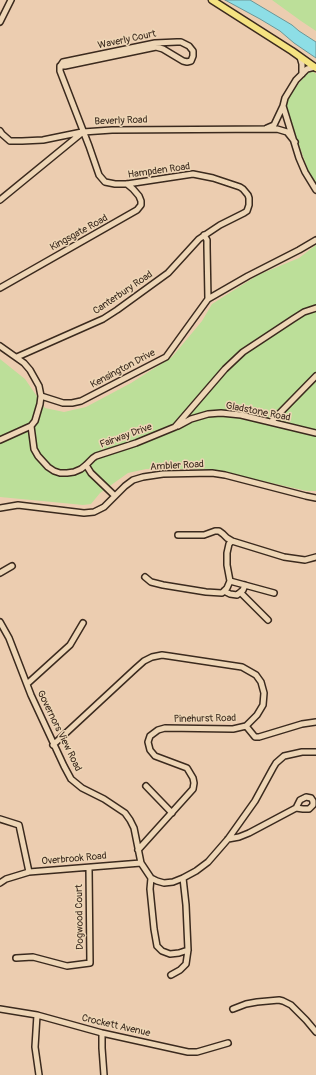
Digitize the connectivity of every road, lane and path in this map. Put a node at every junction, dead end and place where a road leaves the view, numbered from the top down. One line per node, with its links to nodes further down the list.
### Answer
1 (11, 0): 3 (street)
2 (212, 0): 4 (main road)
3 (0, 22)
4 (300, 57): 6 (main road); 7 (street)
5 (60, 66): 5 (street, Waverly Court); 11 (street, Hampden Road)
6 (315, 68): 7 (street)
7 (302, 74): 8 (street)
8 (283, 106): 9 (street); 12 (street)
9 (266, 129): 11 (street, Beverly Road); 12 (street, Beverly Road)
10 (0, 131): 11 (street)
11 (83, 132): 13 (street, Hampden Road); 15 (street, Beverly Road)
12 (295, 142): 14 (street)
13 (127, 184): 16 (street, Hampden Road); 18 (street, Kingsgate Road)
14 (316, 190)
15 (0, 200)
16 (204, 235): 19 (street); 22 (street, Canterbury Road)
17 (316, 240): 19 (street, Kensington Drive)
18 (0, 288)
19 (208, 298): 24 (street, Kensington Drive)
20 (316, 308): 27 (street, Fairway Drive)
21 (0, 346): 22 (street)
22 (17, 357): 24 (street)
23 (316, 376): 25 (street)
24 (41, 396): 26 (street)
25 (271, 422): 27 (street, Gladstone Road); 28 (street, Gladstone Road)
26 (31, 426): 29 (street); 30 (street, Fairway Drive)
27 (175, 427): 30 (street, Fairway Drive)
28 (316, 433)
29 (0, 440)
30 (86, 465): 31 (street)
31 (115, 496): 32 (street, Ambler Road); 33 (street, Ambler Road)
32 (316, 498)
33 (0, 508)
34 (178, 535): 35 (street)
35 (232, 541): 36 (street); 40 (street)
36 (316, 557)
37 (12, 566): 38 (street)
38 (0, 573)
39 (145, 577): 42 (street)
40 (230, 582): 41 (street); 42 (street)
41 (245, 585): 43 (street); 44 (street)
42 (224, 590): 43 (street)
43 (241, 593): 45 (street)
44 (274, 593)
45 (268, 620)
46 (0, 622): 48 (street, Governors View Road)
47 (84, 623): 48 (street)
48 (27, 684): 51 (street, Governors View Road)
49 (316, 722): 50 (street)
50 (246, 726): 51 (street, Pinehurst Road); 55 (street, Pinehurst Road)
51 (53, 744): 58 (street, Governors View Road)
52 (316, 752): 57 (street)
53 (146, 786): 55 (street)
54 (296, 808): 57 (street)
55 (172, 813): 58 (street, Pinehurst Road)
56 (0, 819): 61 (street, Overbrook Road)
57 (228, 839): 63 (street)
58 (138, 850): 59 (street, Governors View Road)
59 (141, 864): 60 (street, Overbrook Road); 62 (street, Governors View Road)
60 (89, 868): 61 (street, Overbrook Road); 66 (street, Dogwood Court)
61 (29, 872): 64 (street)
62 (150, 878): 63 (street); 65 (street)
63 (184, 878): 65 (street)
64 (0, 883)
65 (188, 950): 67 (street)
66 (16, 958)
67 (171, 975)
68 (0, 1009): 70 (street, Crockett Avenue)
69 (233, 1009): 71 (street)
70 (37, 1015): 72 (street, Crockett Avenue); 74 (street)
71 (316, 1032)
72 (102, 1034): 73 (street, Crockett Avenue); 75 (street)
73 (228, 1043)
74 (39, 1075)
75 (104, 1075)

